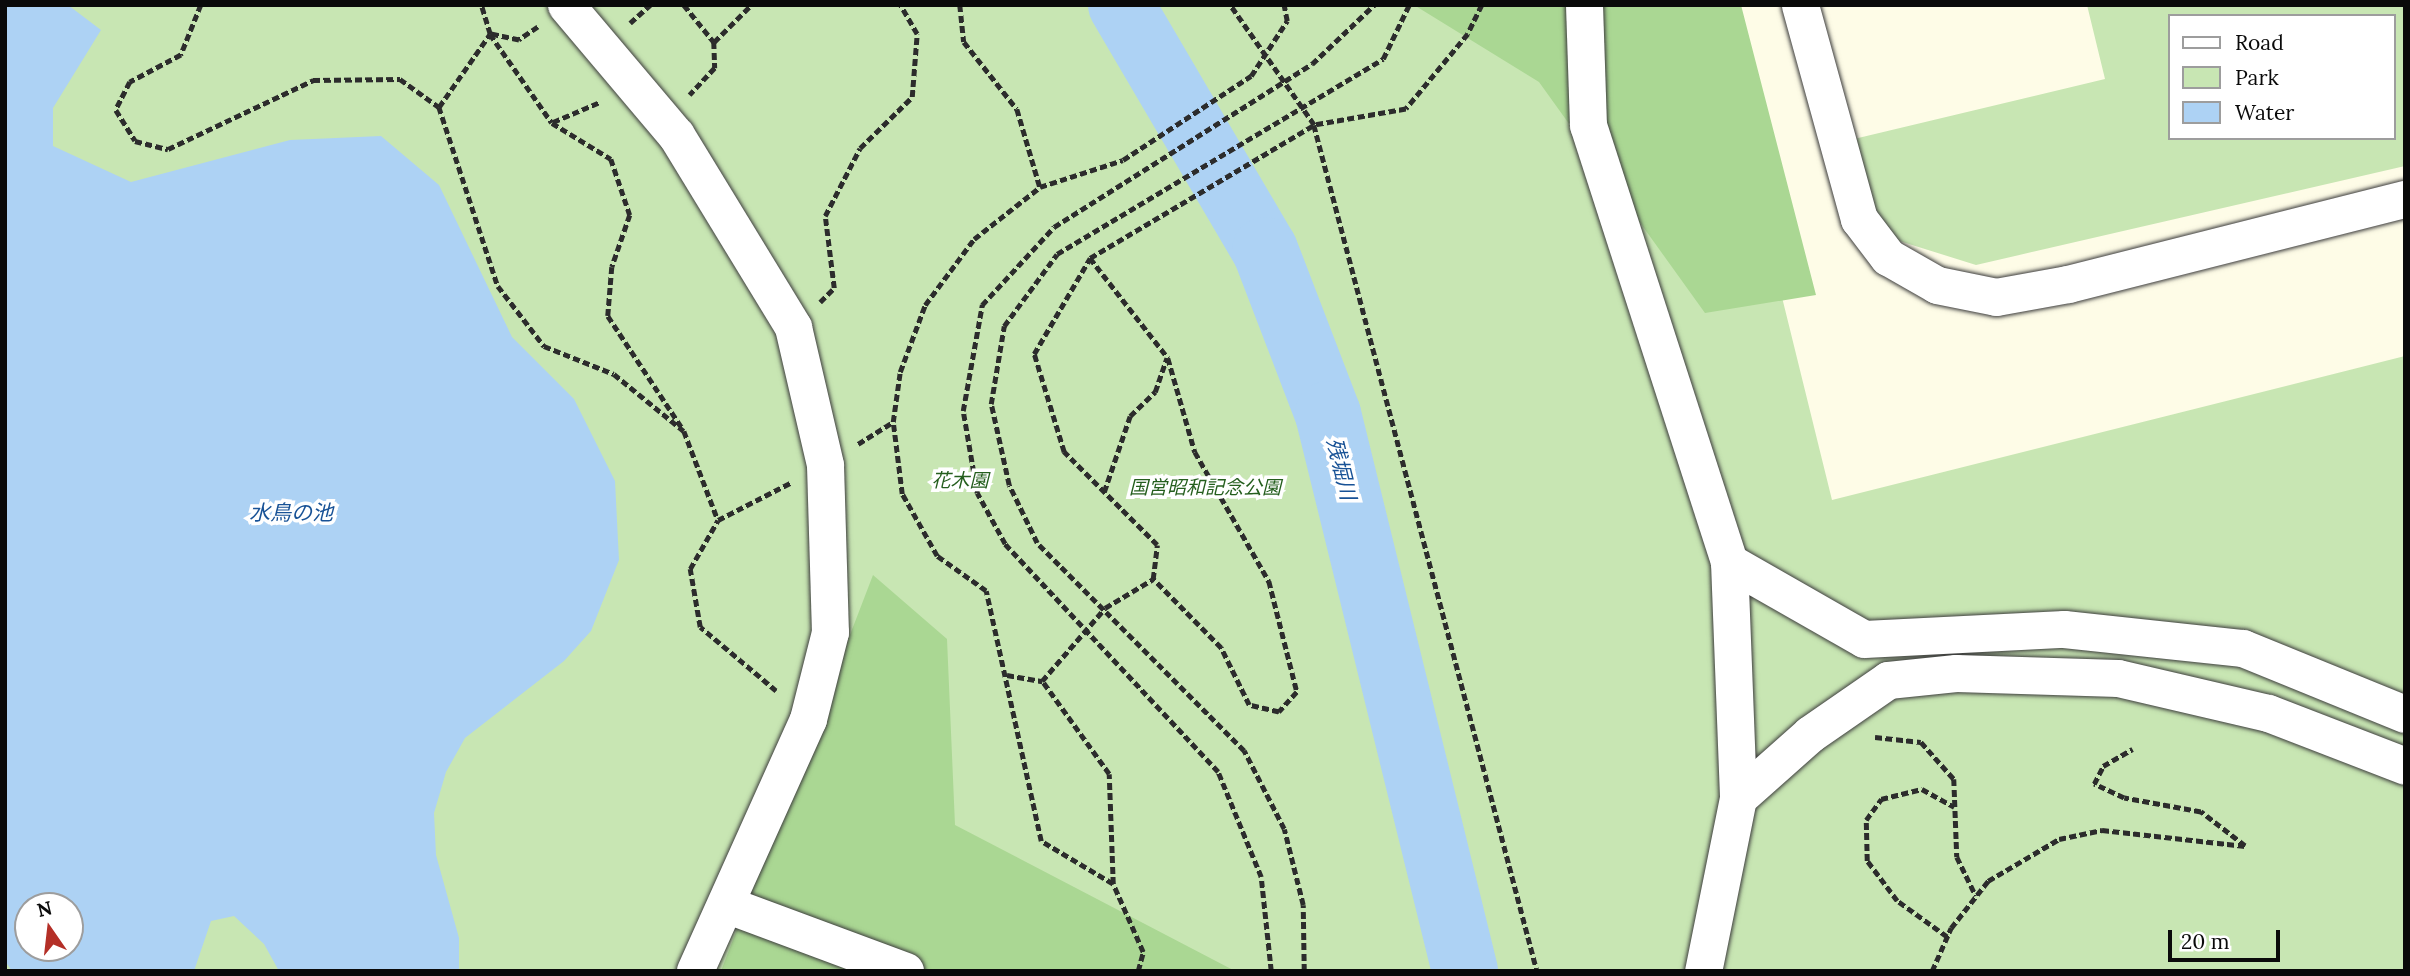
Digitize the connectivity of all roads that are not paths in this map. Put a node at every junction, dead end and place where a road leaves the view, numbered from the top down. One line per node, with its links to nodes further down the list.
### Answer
1 (1584, 5): 5 (street)
2 (1800, 5): 4 (street)
3 (567, 6): 9 (street)
4 (2405, 199)
5 (1729, 562): 6 (street); 8 (street)
6 (2405, 714)
7 (2405, 766): 8 (street)
8 (1738, 798): 12 (street)
9 (728, 905): 10 (street); 11 (street)
10 (695, 971)
11 (905, 971)
12 (1703, 971)

